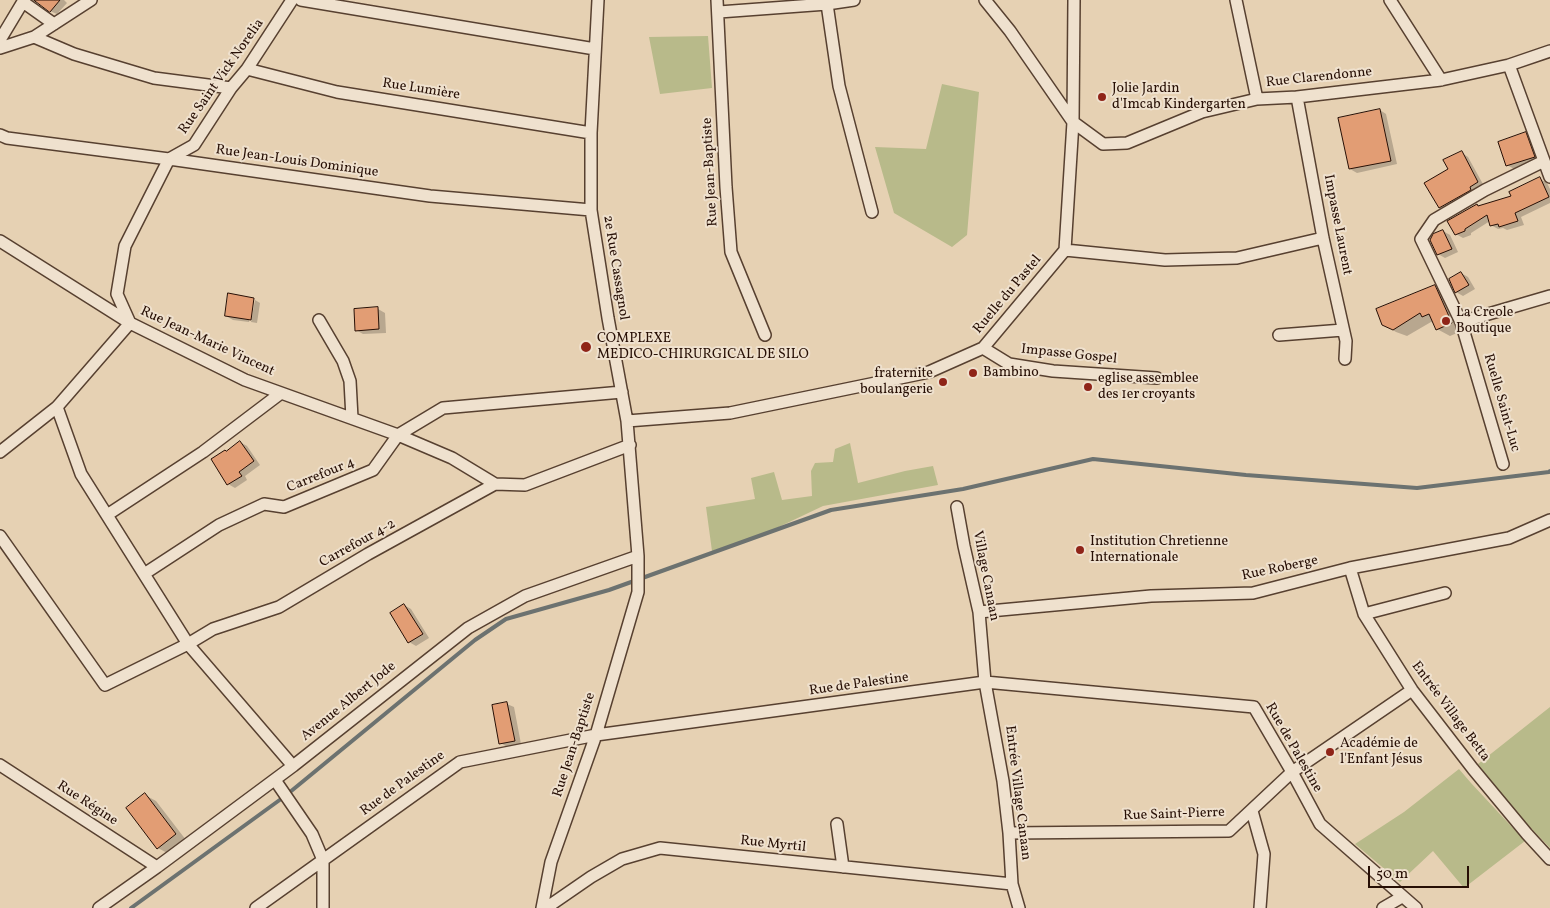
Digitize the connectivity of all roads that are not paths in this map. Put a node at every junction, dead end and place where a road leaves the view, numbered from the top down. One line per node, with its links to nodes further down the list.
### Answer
1 (91, 0): 13 (street)
2 (292, 0): 20 (street, Rue Saint Vick Norelia)
3 (301, 0): 17 (street)
4 (598, 0): 17 (street, 2e Rue Cassagnol)
5 (854, 0): 11 (street)
6 (985, 0): 25 (street, Rue Clarendonne)
7 (1074, 0): 25 (street)
8 (1236, 0): 24 (street)
9 (1390, 0): 21 (street)
10 (24, 1): 13 (street); 15 (street)
11 (827, 4): 12 (street); 32 (street)
12 (718, 6): 41 (street, Rue Jean-Baptiste)
13 (54, 24): 14 (street)
14 (34, 37): 16 (street); 22 (street)
15 (0, 40)
16 (0, 48)
17 (595, 48): 26 (street, 2e Rue Cassagnol)
18 (1550, 51): 19 (street, Rue Clarendonne)
19 (1509, 65): 21 (street, Rue Clarendonne); 29 (street)
20 (247, 69): 22 (street, Rue Saint Vick Norelia); 26 (street, Rue Lumière)
21 (1441, 80): 23 (street, Rue Clarendonne)
22 (230, 88): 28 (street, Rue Saint Vick Norelia)
23 (1297, 97): 24 (street, Rue Clarendonne); 33 (street, Impasse Laurent)
24 (1257, 99): 25 (street, Rue Clarendonne)
25 (1073, 122): 35 (street)
26 (592, 134): 31 (street, 2e Rue Cassagnol)
27 (0, 136): 28 (street, Rue Jean-Louis Dominique)
28 (169, 159): 31 (street, Rue Jean-Louis Dominique); 39 (street)
29 (1544, 161): 30 (street); 38 (street, Ruelle Saint-Luc)
30 (1550, 177)
31 (591, 210): 46 (street, 2e Rue Cassagnol)
32 (872, 212)
33 (1323, 238): 35 (street); 40 (street, Impasse Laurent)
34 (0, 240): 39 (street, Rue Jean-Marie Vincent)
35 (1065, 250): 43 (street, Ruelle du Pastel)
36 (1550, 296): 38 (street)
37 (319, 320): 49 (street)
38 (1461, 322): 54 (street, Ruelle Saint-Luc)
39 (130, 323): 47 (street, Rue Jean-Marie Vincent); 48 (street)
40 (1344, 330): 42 (street); 44 (street, Impasse Laurent)
41 (766, 335)
42 (1280, 335)
43 (982, 348): 45 (street, Impasse Gospel); 50 (street, Ruelle du Pastel)
44 (1345, 360)
45 (1157, 378)
46 (622, 392): 50 (street, 2e Rue Cassagnol); 51 (street, Carrefour 4)
47 (281, 393): 49 (street, Rue Jean-Marie Vincent); 57 (street)
48 (57, 407): 53 (street); 57 (street)
49 (352, 418): 51 (street, Rue Jean-Marie Vincent)
50 (627, 421): 52 (street, 2e Rue Cassagnol)
51 (398, 435): 55 (street, Rue Jean-Marie Vincent); 63 (street, Carrefour 4)
52 (630, 445): 55 (street); 60 (street, 2e Rue Cassagnol)
53 (0, 452)
54 (1503, 464)
55 (495, 484): 67 (street, Carrefour 4-2)
56 (957, 506): 65 (street, Village Canaan)
57 (107, 515): 63 (street)
58 (1550, 520): 61 (street, Rue Roberge)
59 (0, 536): 67 (street, Carrefour 4-2)
60 (638, 556): 62 (street, 2e Rue Cassagnol); 72 (street, Avenue Albert Jode)
61 (1350, 568): 65 (street, Rue Roberge); 66 (street, Entrée Village Betta)
62 (639, 569): 70 (street, Rue Jean-Baptiste)
63 (144, 574): 67 (street)
64 (1445, 593): 66 (street)
65 (979, 612): 68 (street, Village Canaan)
66 (1364, 614): 69 (street, Entrée Village Betta)
67 (188, 644): 72 (street)
68 (985, 682): 70 (street, Rue de Palestine); 73 (street, Rue de Palestine); 77 (street, Entrée Village Canaan)
69 (1412, 690): 73 (street, Rue Saint-Pierre); 78 (street, Entrée Village Betta)
70 (596, 735): 79 (street, Rue de Palestine); 87 (street, Rue Jean-Baptiste)
71 (0, 765): 80 (street, Rue Régine)
72 (293, 766): 74 (street, Avenue Albert Jode)
73 (1292, 772): 75 (street, Rue Saint-Pierre); 83 (street, Rue de Palestine)
74 (275, 780): 79 (street); 80 (street, Avenue Albert Jode)
75 (1252, 811): 77 (street, Rue Saint-Pierre); 89 (street)
76 (836, 824): 81 (street)
77 (1009, 833): 82 (street, Entrée Village Canaan)
78 (1550, 859)
79 (323, 860): 85 (street, Rue de Palestine); 86 (street)
80 (157, 867): 84 (street, Avenue Albert Jode)
81 (843, 868): 82 (street, Rue Myrtil); 87 (street, Rue Myrtil)
82 (1012, 884): 88 (street, Entrée Village Canaan)
83 (1402, 897): 90 (street); 91 (street, Rue de Palestine)
84 (98, 908)
85 (256, 908)
86 (323, 908)
87 (544, 908)
88 (1018, 908)
89 (1260, 908)
90 (1383, 908)
91 (1416, 908)

